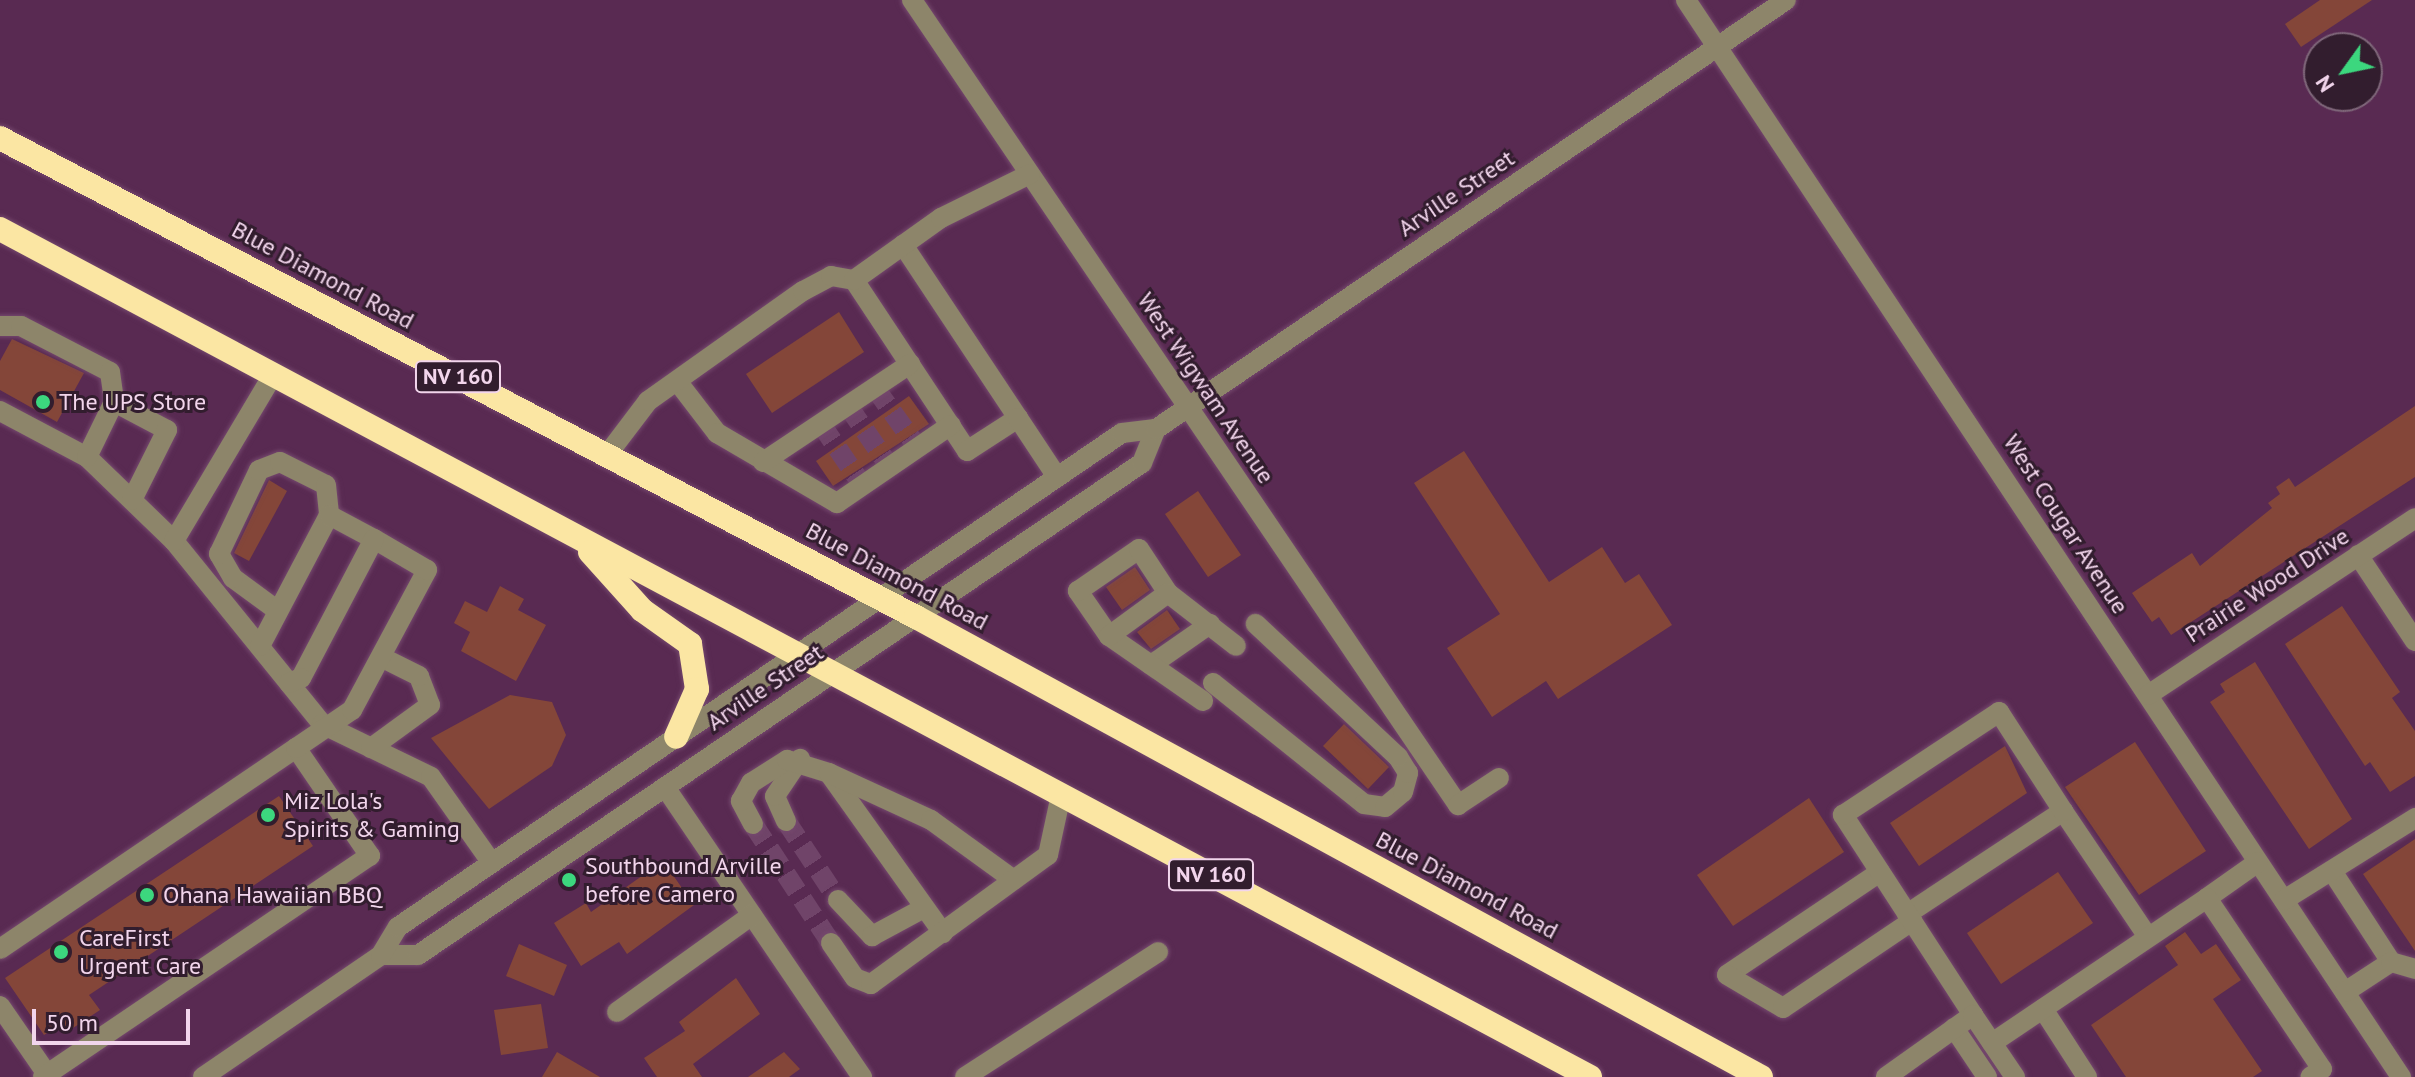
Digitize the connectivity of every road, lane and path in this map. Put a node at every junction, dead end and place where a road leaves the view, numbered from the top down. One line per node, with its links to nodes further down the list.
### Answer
1 (912, 0): 6 (street, West Wigwam Avenue)
2 (1686, 0): 4 (street, West Cougar Avenue)
3 (1786, 0): 4 (street, Arville Street)
4 (1718, 45): 15 (street, Arville Street); 46 (street, West Cougar Avenue)
5 (0, 138): 20 (highway, Blue Diamond Road / NV 160)
6 (1030, 174): 8 (street); 15 (street, West Wigwam Avenue)
7 (0, 229): 12 (highway, NV 160)
8 (903, 245): 9 (street); 17 (street)
9 (854, 280): 11 (street); 13 (street)
10 (0, 326): 14 (street)
11 (910, 364): 18 (street); 22 (street)
12 (273, 375): 27 (highway, NV 160); 29 (street)
13 (677, 381): 20 (street); 22 (street)
14 (114, 402): 21 (street); 24 (street)
15 (1188, 408): 19 (street, Arville Street); 53 (street, West Wigwam Avenue)
16 (0, 411): 21 (street)
17 (1018, 418): 18 (street); 23 (street)
18 (951, 425): 22 (street)
19 (1156, 429): 23 (street, Arville Street); 34 (street, Arville Street)
20 (607, 455): 32 (highway, Blue Diamond Road / NV 160)
21 (87, 457): 24 (street)
22 (763, 462)
23 (1057, 477): 32 (street, Arville Street)
24 (132, 500): 29 (street)
25 (329, 515): 28 (street); 33 (street); 33 (street)
26 (2415, 518): 30 (street, Prairie Wood Drive)
27 (578, 538): 41 (highway, NV 160); 48 (highway)
28 (374, 539): 42 (street); 45 (street)
29 (174, 541): 39 (street)
30 (2358, 555): 38 (street); 46 (street, Prairie Wood Drive)
31 (1168, 593): 35 (street); 37 (street); 37 (street)
32 (880, 598): 34 (highway, Blue Diamond Road / NV 160); 41 (street, Arville Street)
33 (278, 611): 39 (street)
34 (916, 617): 44 (street, Arville Street); 91 (highway, Blue Diamond Road / NV 160)
35 (1210, 624): 40 (street); 43 (street)
36 (1256, 624): 43 (street)
37 (1109, 636): 43 (street)
38 (2415, 641)
39 (260, 646): 45 (street)
40 (1236, 646)
41 (797, 655): 44 (highway, NV 160); 48 (street, Arville Street)
42 (381, 657): 47 (street); 50 (street)
43 (1151, 665)
44 (832, 673): 54 (street, Arville Street); 55 (highway, NV 160)
45 (289, 683): 47 (street)
46 (2148, 695): 60 (street, West Cougar Avenue)
47 (322, 724): 49 (street); 50 (street)
48 (676, 737): 61 (street, Arville Street)
49 (296, 748): 74 (street); 86 (street)
50 (371, 748): 61 (street)
51 (800, 759): 52 (street); 58 (street); 59 (street)
52 (829, 773): 64 (street); 68 (street)
53 (1499, 778)
54 (665, 787): 69 (street); 76 (street, Arville Street)
55 (1061, 795): 64 (street); 90 (highway, NV 160)
56 (2063, 811): 63 (street); 70 (street); 72 (street)
57 (2415, 818): 62 (street)
58 (786, 821)
59 (753, 824)
60 (2258, 862): 65 (street); 67 (street, West Cougar Avenue)
61 (492, 863): 76 (street, Arville Street)
62 (2332, 871): 67 (street); 77 (street)
63 (1880, 872): 70 (street); 70 (street)
64 (1014, 880): 71 (street)
65 (2207, 898): 72 (street); 96 (street)
66 (838, 900): 68 (street)
67 (2284, 900): 79 (street, West Cougar Avenue)
68 (924, 908): 71 (street)
69 (752, 915): 82 (street); 88 (street)
70 (1910, 918): 83 (street)
71 (943, 933): 73 (street)
72 (2148, 937): 81 (street)
73 (831, 943)
74 (0, 949)
75 (1158, 952): 89 (street)
76 (381, 955): 87 (street, Arville Street)
77 (2391, 962): 78 (street); 79 (street)
78 (2415, 969)
79 (2345, 992): 97 (street, West Cougar Avenue)
80 (0, 1006): 86 (street)
81 (2043, 1009): 85 (street); 95 (street)
82 (617, 1012)
83 (1973, 1015): 84 (street); 85 (street)
84 (1954, 1028): 92 (street); 93 (street)
85 (1992, 1043): 94 (street)
86 (46, 1076)
87 (203, 1077)
88 (862, 1077)
89 (965, 1077)
90 (1590, 1077)
91 (1761, 1077)
92 (1886, 1077)
93 (1987, 1077)
94 (2015, 1077)
95 (2087, 1077)
96 (2310, 1077)
97 (2401, 1077)

